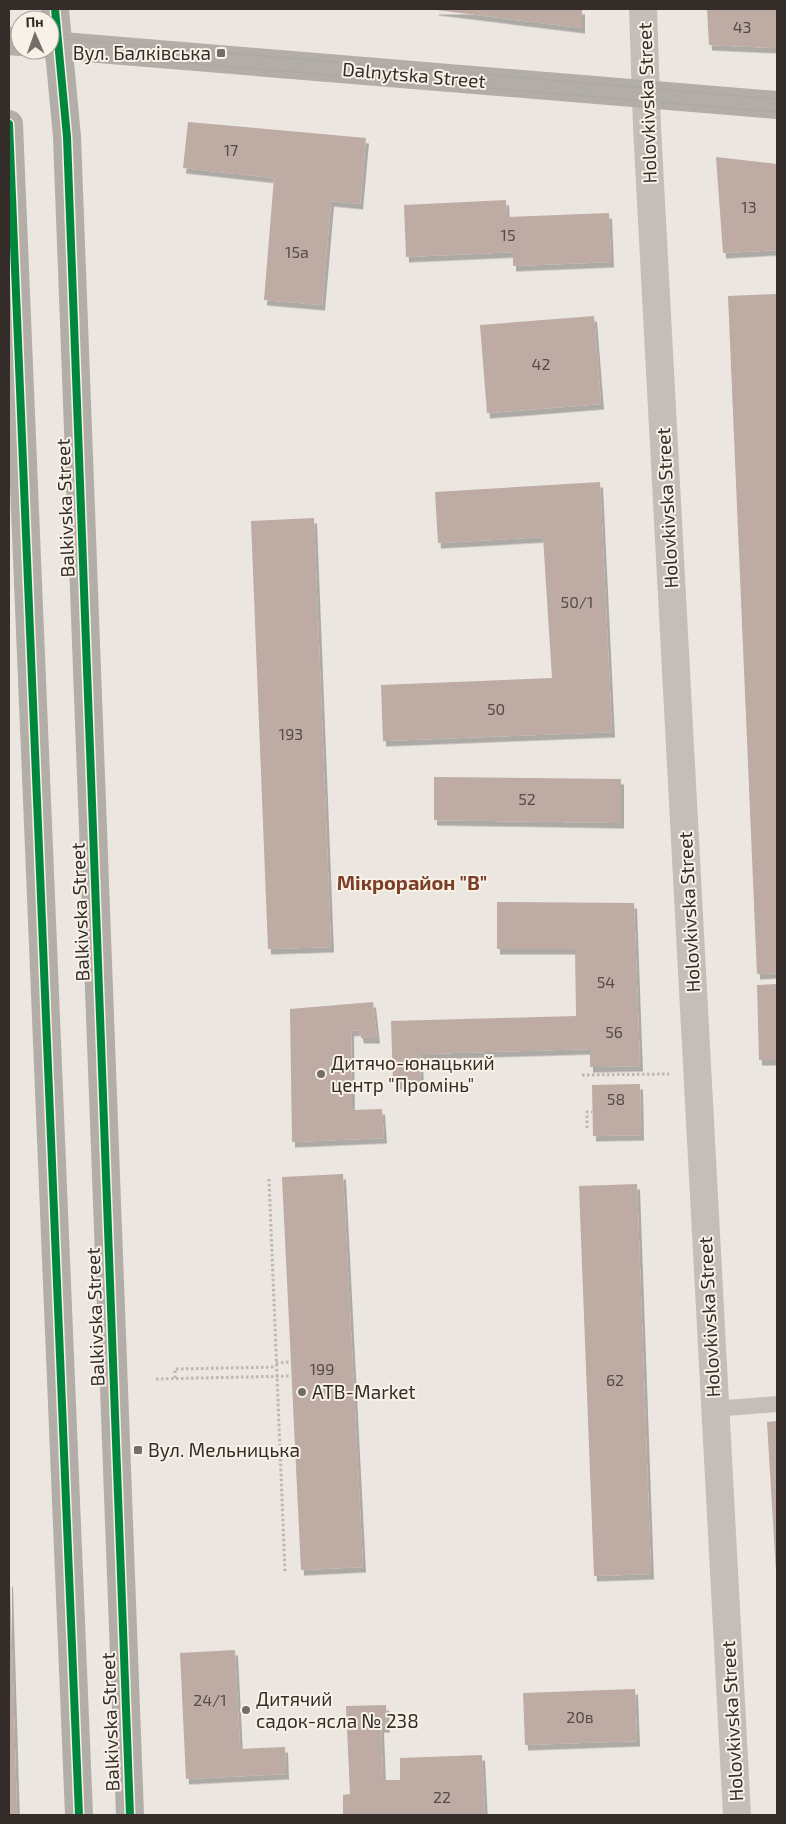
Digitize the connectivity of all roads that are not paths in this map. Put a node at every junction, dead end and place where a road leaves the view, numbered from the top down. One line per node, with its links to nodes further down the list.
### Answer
1 (643, 9): 4 (street, Holovkivska Street)
2 (60, 45): 4 (main road, Dalnytska Street)
3 (57, 60): 10 (main road, Balkivska Street)
4 (646, 94): 5 (main road, Dalnytska Street); 8 (street, Holovkivska Street)
5 (777, 105)
6 (9, 124): 9 (main road, Balkivska Street)
7 (777, 1404): 8 (lane)
8 (714, 1409): 11 (street, Holovkivska Street)
9 (79, 1815)
10 (130, 1815)
11 (737, 1815)

